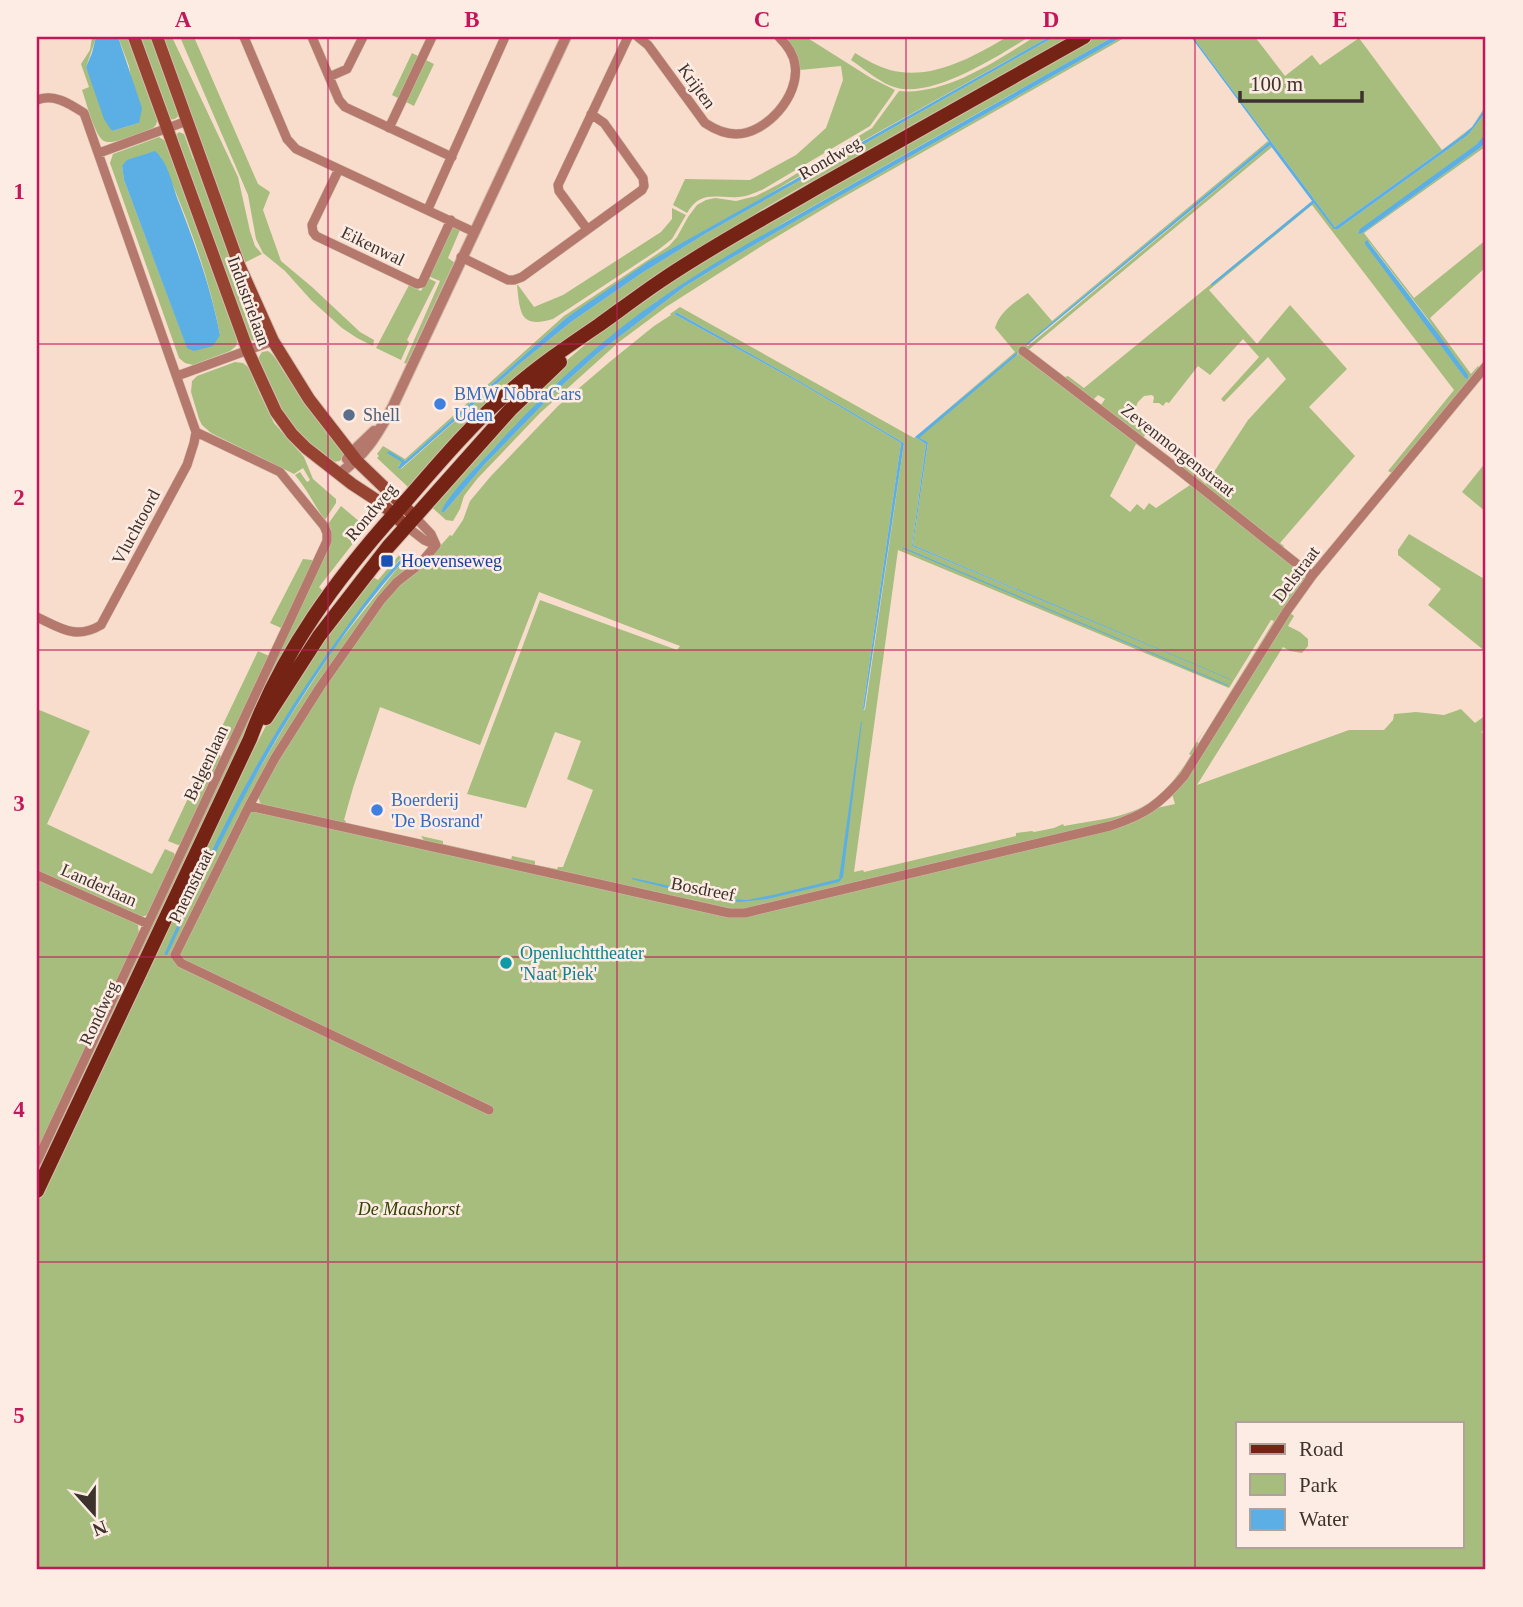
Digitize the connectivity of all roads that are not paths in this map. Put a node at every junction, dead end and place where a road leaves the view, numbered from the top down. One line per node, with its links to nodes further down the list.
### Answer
1 (134, 37): 18 (main road, Industrielaan)
2 (157, 37): 16 (main road, Industrielaan)
3 (244, 37): 21 (street)
4 (312, 37): 13 (street)
5 (363, 37): 13 (street)
6 (432, 37): 17 (street)
7 (505, 37): 20 (street)
8 (566, 37): 25 (street)
9 (628, 37): 15 (street)
10 (638, 37): 11 (street, Krijten)
11 (779, 37)
12 (1084, 37): 27 (main road, Rondweg)
13 (329, 77): 17 (street)
14 (37, 100): 19 (street)
15 (591, 114): 24 (street); 24 (street)
16 (187, 121): 18 (street); 28 (main road, Industrielaan)
17 (389, 128): 20 (street)
18 (167, 129): 19 (street); 29 (main road, Industrielaan)
19 (99, 153): 32 (street)
20 (452, 157): 22 (street)
21 (339, 169): 22 (street); 23 (street, Eikenwal)
22 (428, 209): 23 (street)
23 (451, 220): 25 (street)
24 (587, 229): 26 (street)
25 (474, 232): 26 (street)
26 (461, 257): 34 (street)
27 (602, 323): 36 (main road, Rondweg); 37 (main road, Rondweg)
28 (273, 341): 29 (street); 34 (main road, Industrielaan)
29 (248, 351): 32 (street); 35 (main road, Industrielaan)
30 (1023, 351): 38 (street, Zevenmorgenstraat)
31 (1486, 366): 38 (street, Delstraat)
32 (177, 376): 33 (street)
33 (196, 432): 39 (street, Vluchtoord); 44 (street, Belgenlaan)
34 (354, 457): 35 (street); 36 (main road, Industrielaan)
35 (340, 474): 36 (main road, Industrielaan)
36 (398, 510): 37 (main road, Industrielaan); 40 (main road, Rondweg)
37 (410, 521): 40 (main road, Rondweg); 41 (street, Pnemstraat)
38 (1312, 576): 42 (street, Delstraat)
39 (37, 617)
40 (250, 739): 47 (main road, Rondweg)
41 (249, 806): 42 (street, Bosdreef); 45 (street, Pnemstraat)
42 (1148, 811)
43 (37, 875): 44 (street, Landerlaan)
44 (148, 924): 46 (street, Belgenlaan)
45 (489, 1110)
46 (37, 1161)
47 (37, 1191)

